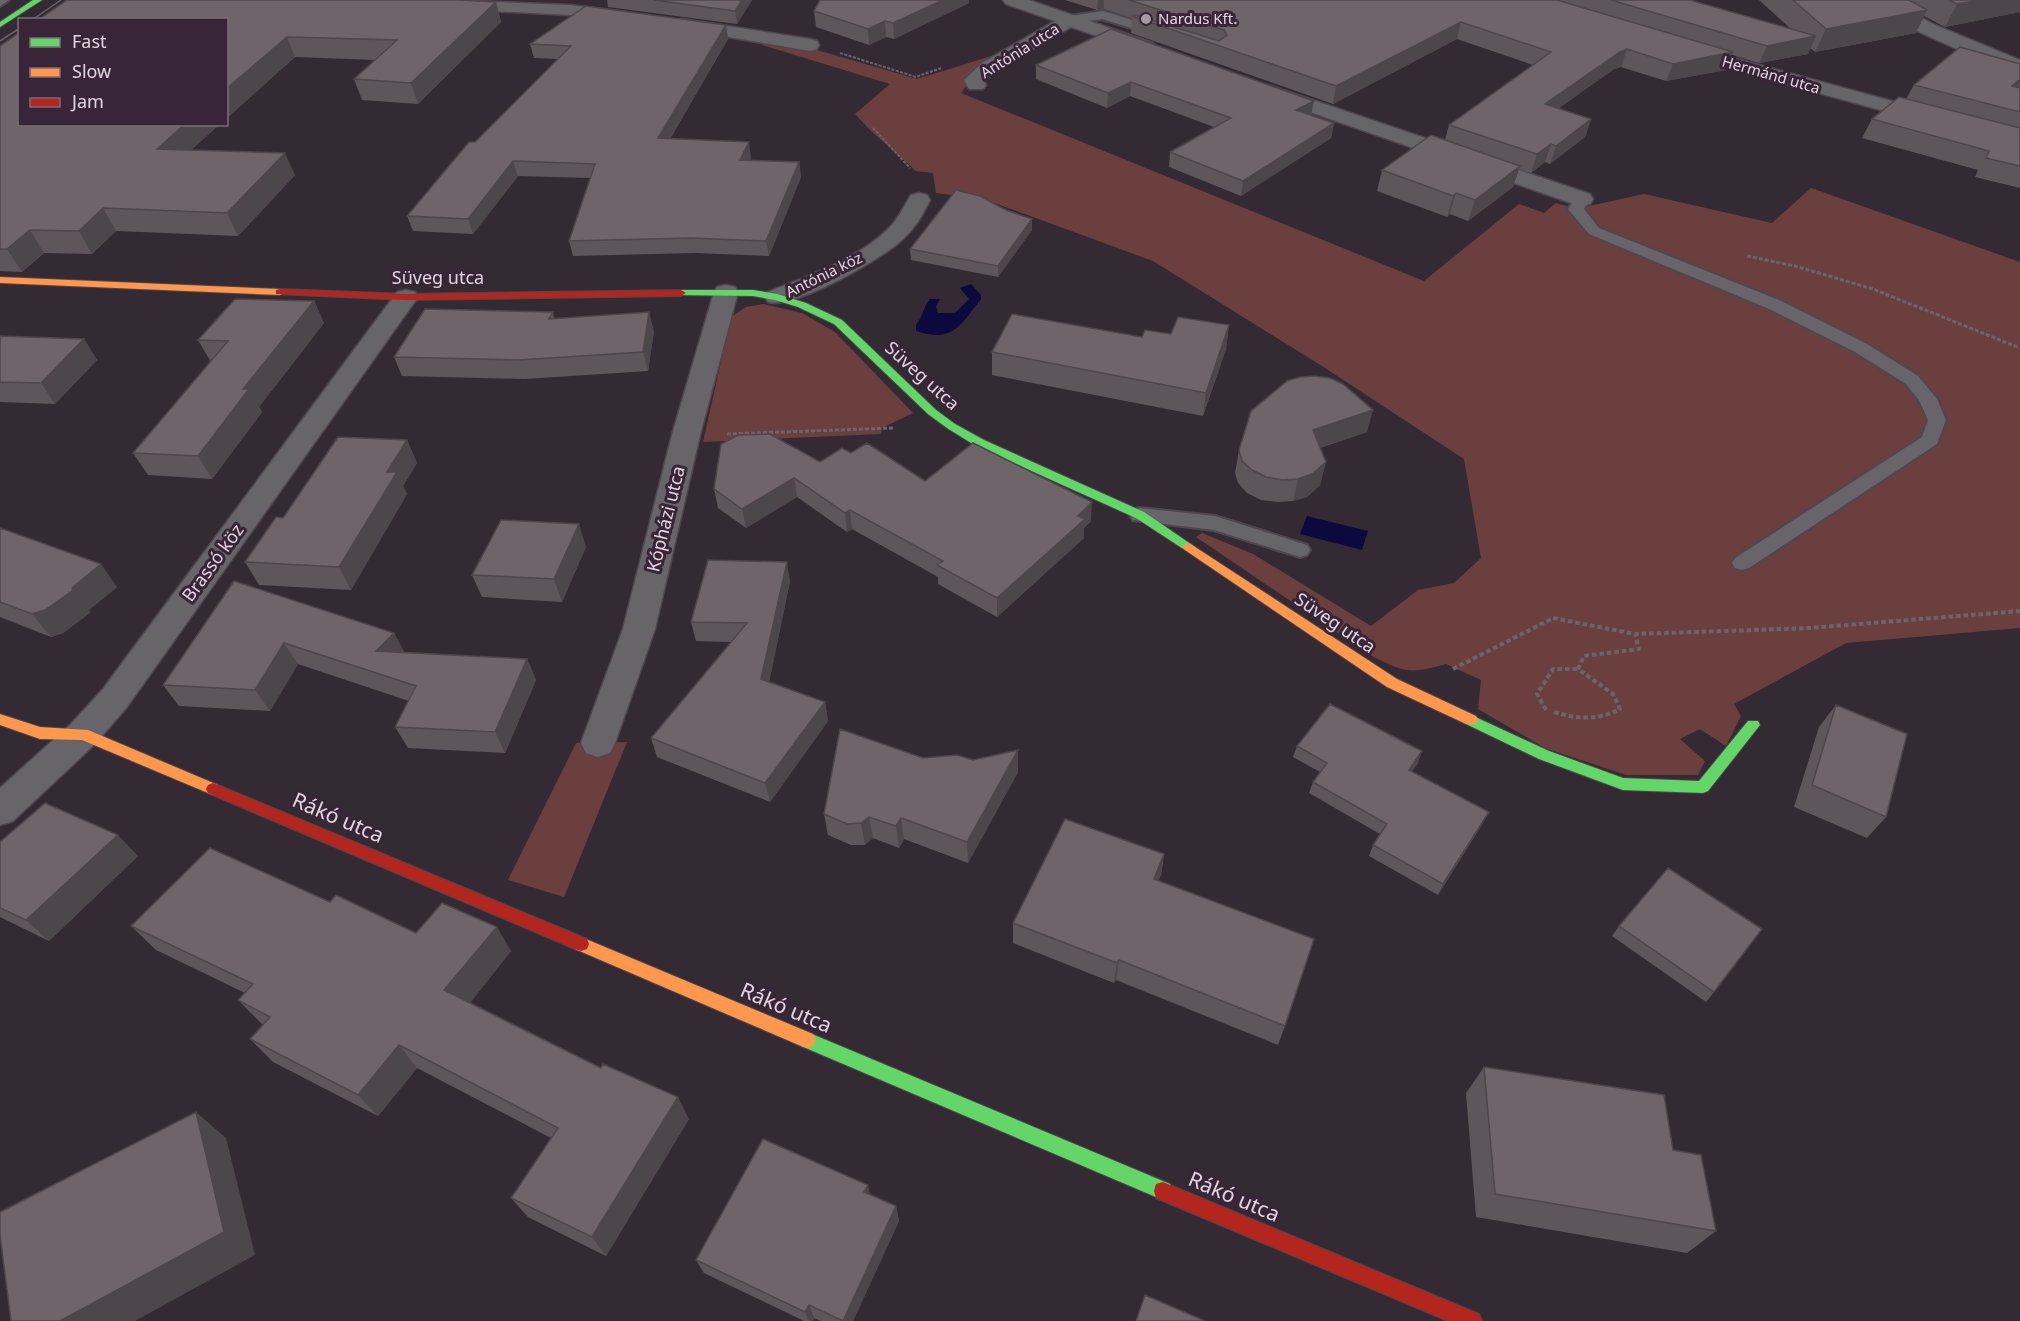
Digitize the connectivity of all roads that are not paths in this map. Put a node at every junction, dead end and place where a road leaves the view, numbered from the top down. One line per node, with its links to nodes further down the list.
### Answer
1 (38, 0): 8 (street)
2 (1012, 0): 6 (street)
3 (1876, 0): 13 (street)
4 (440, 3): 5 (street)
5 (639, 18)
6 (1070, 20): 9 (lane); 12 (street); 15 (street, Antónia utca)
7 (662, 21): 10 (street)
8 (0, 25)
9 (1173, 37)
10 (810, 45)
11 (1669, 45): 16 (street, Hermánd utca)
12 (1160, 52)
13 (2020, 67)
14 (1249, 84): 17 (street)
15 (976, 85)
16 (2020, 142)
17 (1582, 199): 25 (lane)
18 (919, 200): 22 (street, Antónia köz)
19 (0, 280): 21 (street, Süveg utca)
20 (726, 292): 21 (street, Süveg utca); 22 (street, Süveg utca); 29 (street, Kópházi utca)
21 (406, 297): 28 (street, Brassó köz)
22 (777, 297): 23 (street, Süveg utca)
23 (1140, 515): 24 (lane); 27 (street, Süveg utca)
24 (1300, 550)
25 (1743, 563)
26 (0, 718): 28 (street)
27 (1753, 725)
28 (83, 734): 30 (street, Brassó köz); 31 (street, Rákó utca)
29 (598, 743)
30 (0, 810)
31 (1472, 1321)

